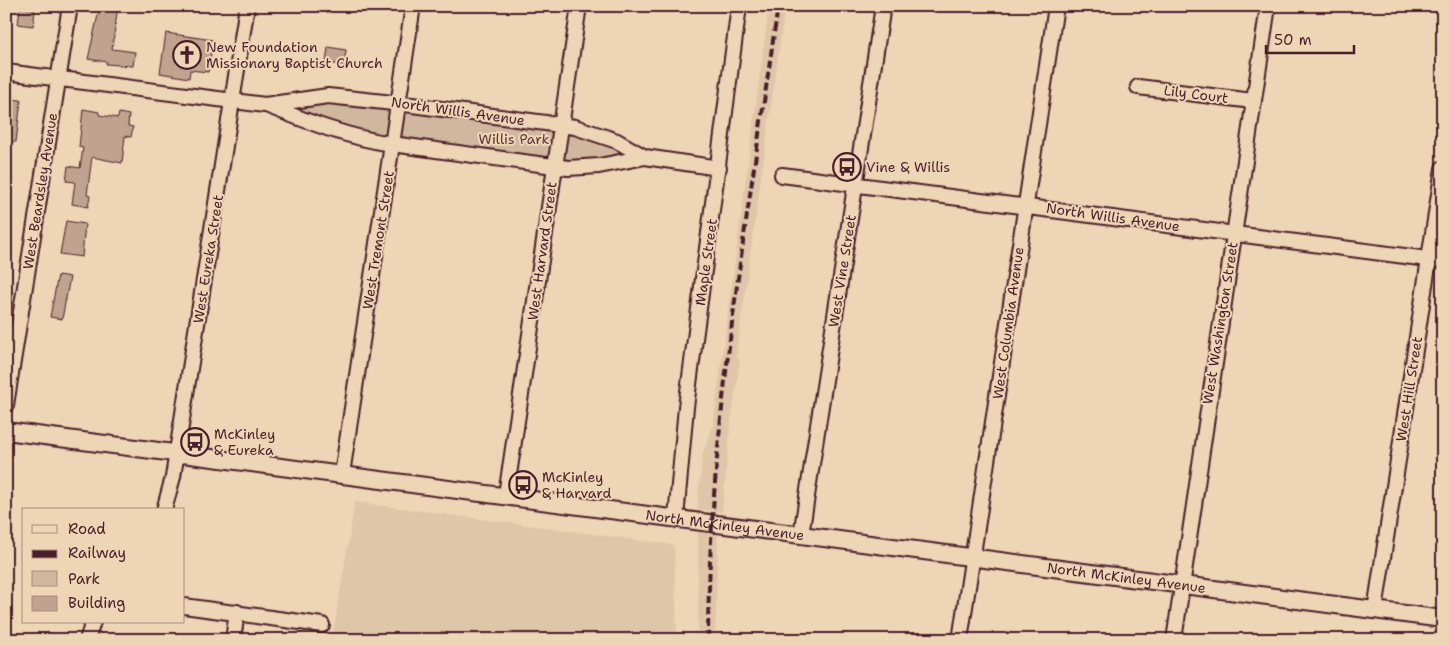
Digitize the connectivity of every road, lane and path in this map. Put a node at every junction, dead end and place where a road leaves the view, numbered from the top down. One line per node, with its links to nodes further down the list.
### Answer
1 (70, 6): 10 (street, West Beardsley Avenue)
2 (247, 6): 13 (street, West Eureka Street)
3 (413, 6): 14 (street, West Tremont Street)
4 (579, 6): 16 (street, West Harvard Street)
5 (739, 6): 20 (street, Maple Street)
6 (883, 6): 23 (street, West Vine Street)
7 (1056, 6): 24 (street, West Columbia Avenue)
8 (1268, 6): 12 (street, West Washington Street)
9 (6, 72): 10 (street, North Willis Avenue)
10 (58, 80): 13 (street, North Willis Avenue); 27 (street, West Beardsley Avenue)
11 (1138, 87): 12 (street, Lily Court)
12 (1253, 101): 25 (street, West Washington Street)
13 (232, 102): 15 (street, North Willis Avenue); 29 (street, West Eureka Street)
14 (398, 103): 15 (street, North Willis Avenue); 16 (street, North Willis Avenue); 17 (street, West Tremont Street)
15 (265, 105): 17 (street, North Willis Avenue)
16 (561, 125): 18 (street, North Willis Avenue); 19 (street, West Harvard Street)
17 (392, 144): 19 (street, North Willis Avenue); 30 (street, West Tremont Street)
18 (645, 157): 19 (street, North Willis Avenue); 20 (street, North Willis Avenue)
19 (555, 166): 31 (street, West Harvard Street)
20 (719, 168): 33 (street, Maple Street)
21 (1443, 168): 26 (street, West Hill Street)
22 (782, 175): 23 (street, North Willis Avenue)
23 (856, 184): 24 (street, North Willis Avenue); 34 (street, West Vine Street)
24 (1026, 206): 25 (street, North Willis Avenue); 35 (street, West Columbia Avenue)
25 (1234, 233): 26 (street, North Willis Avenue); 36 (street, West Washington Street)
26 (1436, 260): 38 (street, West Hill Street)
27 (6, 405)
28 (6, 431): 29 (street, North McKinley Avenue)
29 (178, 452): 30 (street, North McKinley Avenue); 32 (street, West Eureka Street)
30 (342, 474): 31 (street, North McKinley Avenue)
31 (506, 495): 33 (street, North McKinley Avenue)
32 (165, 508)
33 (676, 518): 34 (street, North McKinley Avenue)
34 (801, 535): 35 (street, North McKinley Avenue)
35 (973, 556): 36 (street, North McKinley Avenue); 45 (street, West Columbia Avenue)
36 (1181, 585): 38 (street, North McKinley Avenue); 46 (street, West Washington Street)
37 (185, 606): 39 (street)
38 (1375, 610): 40 (street, North McKinley Avenue)
39 (237, 612): 42 (street); 44 (street)
40 (1443, 619)
41 (93, 624): 43 (street)
42 (322, 625)
43 (87, 640)
44 (233, 640)
45 (960, 640)
46 (1174, 640)

